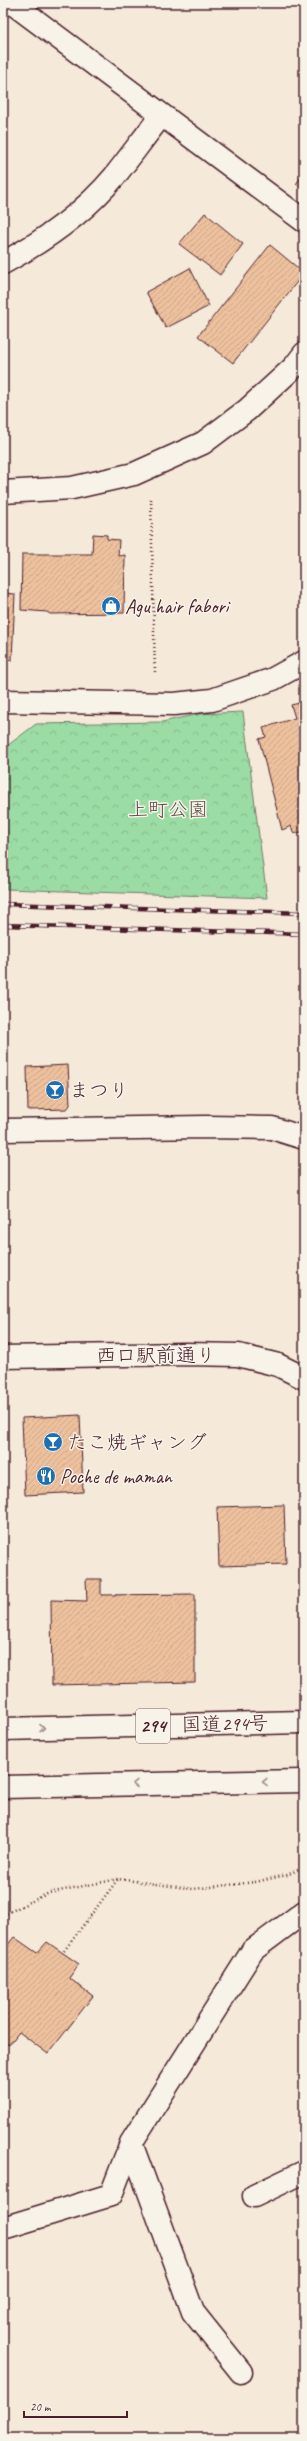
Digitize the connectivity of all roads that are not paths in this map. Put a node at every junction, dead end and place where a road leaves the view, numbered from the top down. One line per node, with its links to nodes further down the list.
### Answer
1 (12, 3): 2 (main road)
2 (161, 116): 3 (main road); 4 (main road)
3 (304, 222)
4 (3, 263)
5 (304, 354): 6 (main road)
6 (3, 492)
7 (304, 662): 8 (main road)
8 (3, 701)
9 (3, 1130): 10 (main road)
10 (304, 1138)
11 (3, 1357): 12 (main road, 西口駅前通り)
12 (304, 1378)
13 (304, 1722): 14 (main road, 国道294号 / 294, one-way to 13)
14 (3, 1729)
15 (304, 1781): 16 (main road, one-way to 16)
16 (3, 1787)
17 (304, 1912): 18 (main road)
18 (131, 2143): 21 (main road); 22 (main road)
19 (304, 2172): 20 (main road)
20 (254, 2196)
21 (3, 2228)
22 (241, 2372)

